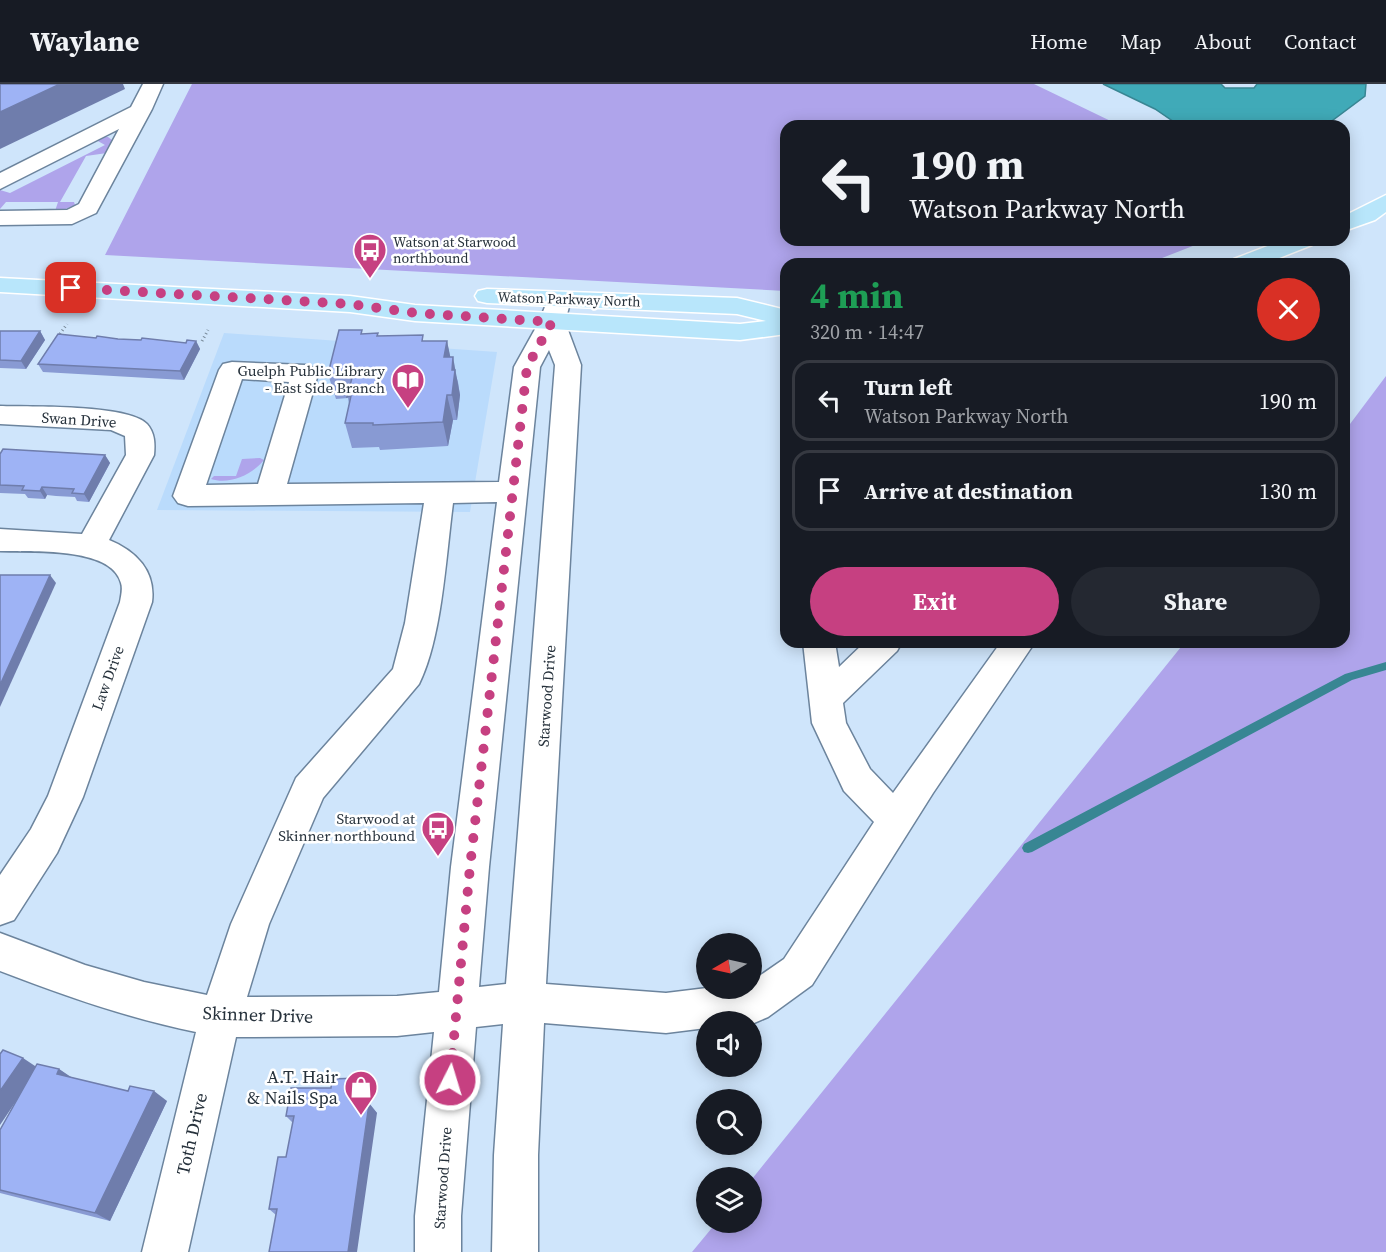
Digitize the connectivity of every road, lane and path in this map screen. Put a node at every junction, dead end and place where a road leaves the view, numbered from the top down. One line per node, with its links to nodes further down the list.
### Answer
1 (153, 84): 2 (street)
2 (142, 109): 3 (street); 5 (street)
3 (0, 182)
4 (1386, 202): 6 (main road)
5 (0, 218)
6 (1350, 222)
7 (1289, 246): 8 (main road)
8 (1258, 258)
9 (0, 285): 10 (main road, Watson Parkway North)
10 (556, 310): 11 (main road, Watson Parkway North); 13 (main road, Watson Parkway North); 18 (street, Starwood Drive); 30 (street, Starwood Drive)
11 (780, 316)
12 (67, 324): 15 (path)
13 (780, 327)
14 (208, 330): 16 (path)
15 (60, 334)
16 (202, 341)
17 (0, 415): 22 (street, Swan Drive)
18 (513, 492): 19 (street); 31 (street, Starwood Drive)
19 (440, 493): 20 (street); 32 (street, Toth Drive)
20 (269, 494): 20 (street)
21 (0, 540): 22 (street, Law Drive)
22 (91, 544): 28 (street, Law Drive)
23 (820, 648): 26 (street)
24 (880, 648): 26 (street)
25 (1015, 648): 27 (street, Skinner Drive)
26 (826, 699): 27 (street)
27 (896, 819): 30 (street, Skinner Drive)
28 (0, 907)
29 (0, 952): 32 (street, Skinner Drive)
30 (524, 1002): 31 (street, Skinner Drive); 35 (street, Starwood Drive)
31 (456, 1011): 32 (street, Skinner Drive); 34 (street, Starwood Drive)
32 (220, 1017): 33 (street, Toth Drive)
33 (165, 1252)
34 (438, 1252)
35 (515, 1252)

